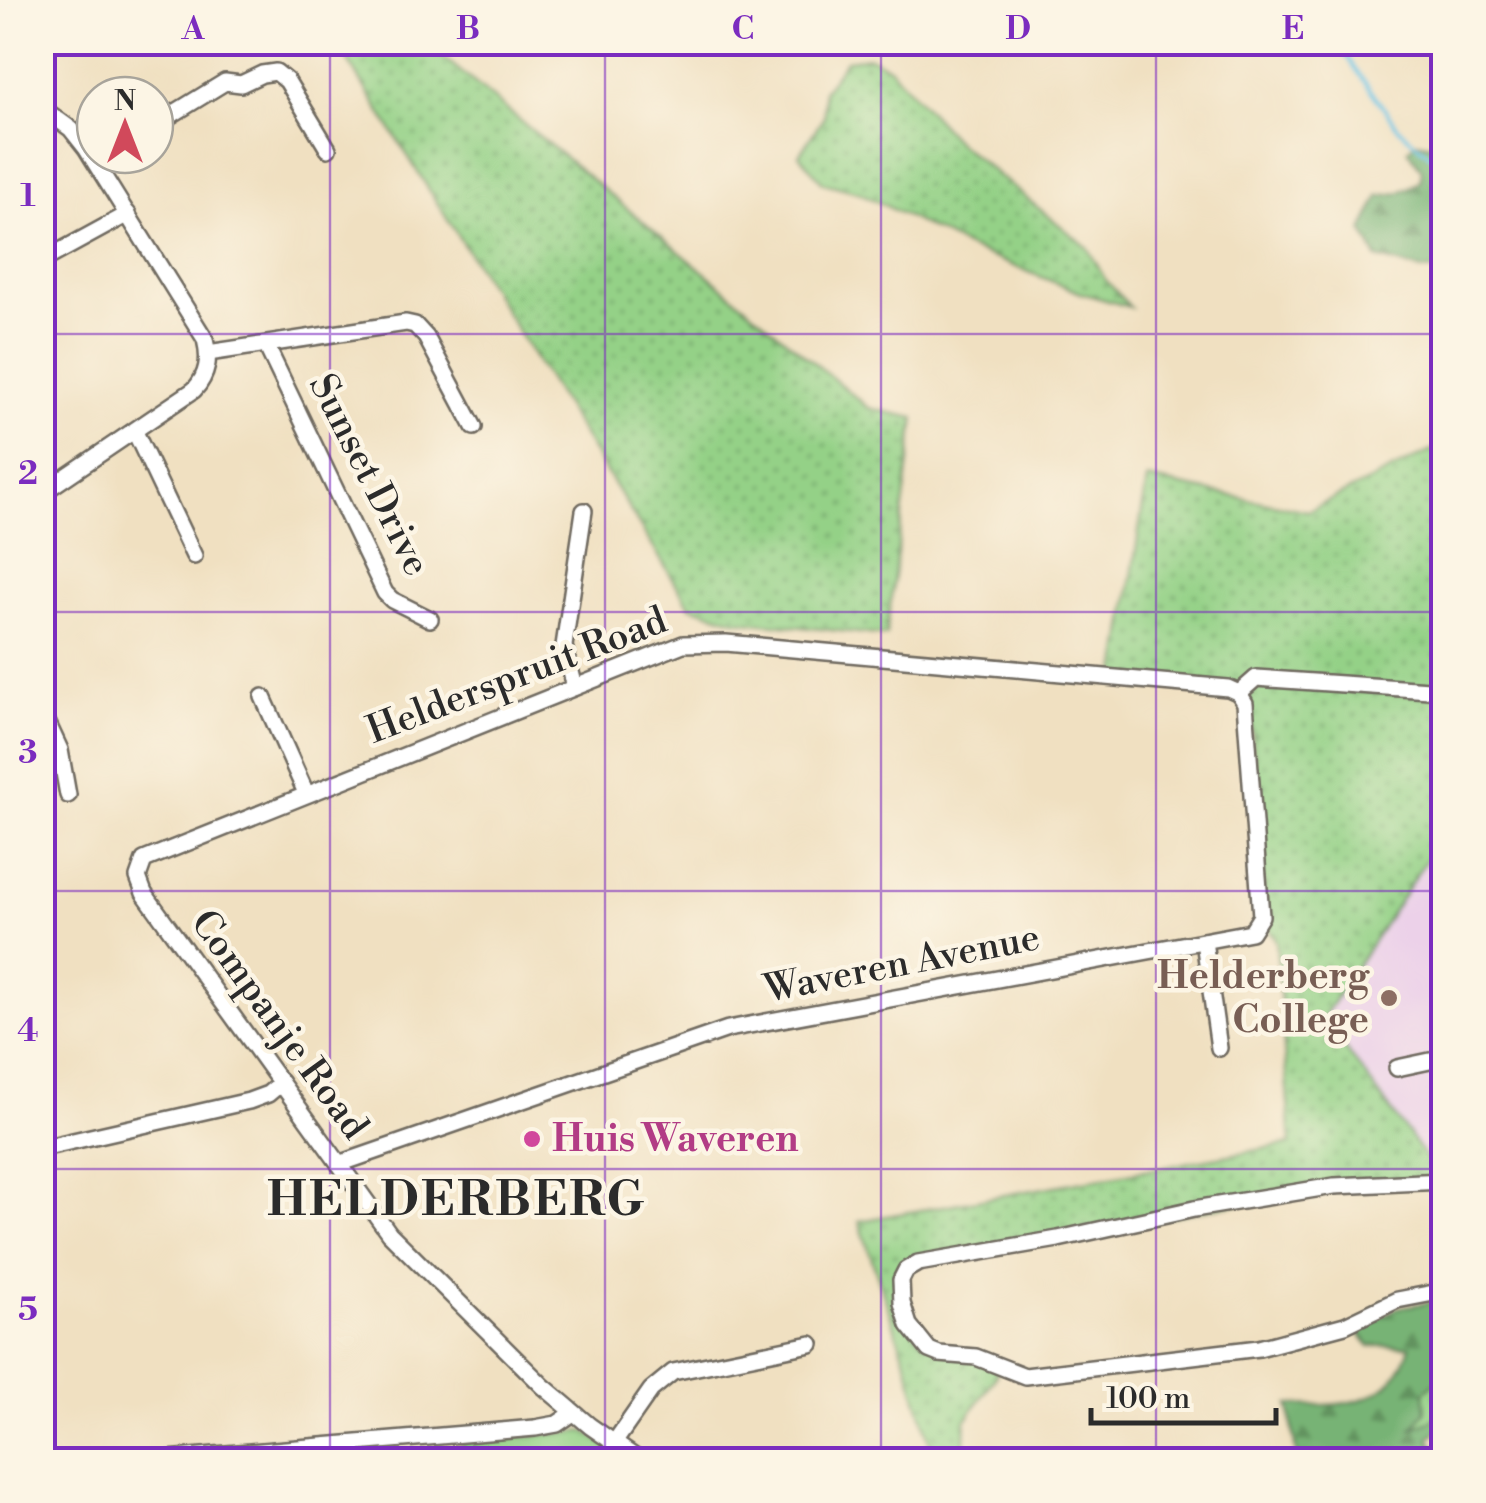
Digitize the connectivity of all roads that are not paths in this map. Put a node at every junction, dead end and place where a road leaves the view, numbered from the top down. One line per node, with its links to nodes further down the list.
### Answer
1 (42, 108): 3 (street)
2 (175, 113): 4 (street)
3 (75, 133)
4 (328, 150)
5 (108, 175): 6 (street)
6 (128, 214): 7 (street); 9 (street)
7 (42, 261)
8 (266, 344): 9 (street); 10 (street); 15 (street, Sunset Drive)
9 (208, 353): 11 (street)
10 (474, 427)
11 (135, 432): 12 (street); 14 (street)
12 (42, 492)
13 (584, 511): 16 (street)
14 (194, 556)
15 (430, 618)
16 (575, 686): 18 (street, Helderspruit Road); 21 (street, Helderspruit Road)
17 (1444, 691): 18 (street)
18 (1239, 693): 24 (street, Waveren Avenue)
19 (263, 697): 21 (street)
20 (42, 711): 22 (street)
21 (306, 793): 23 (street, Helderspruit Road)
22 (68, 796)
23 (139, 870): 28 (street, Companje Road)
24 (1204, 941): 25 (street); 30 (street, Waveren Avenue)
25 (1219, 1048)
26 (1444, 1058): 27 (street)
27 (1397, 1068)
28 (281, 1083): 29 (street); 30 (street, Companje Road)
29 (42, 1148)
30 (340, 1164): 34 (street, Companje Road)
31 (1444, 1181): 32 (street)
32 (1444, 1291)
33 (811, 1344): 35 (street)
34 (573, 1412): 35 (street, Companje Road); 36 (street)
35 (614, 1443): 37 (street, Companje Road)
36 (155, 1460)
37 (639, 1460)

